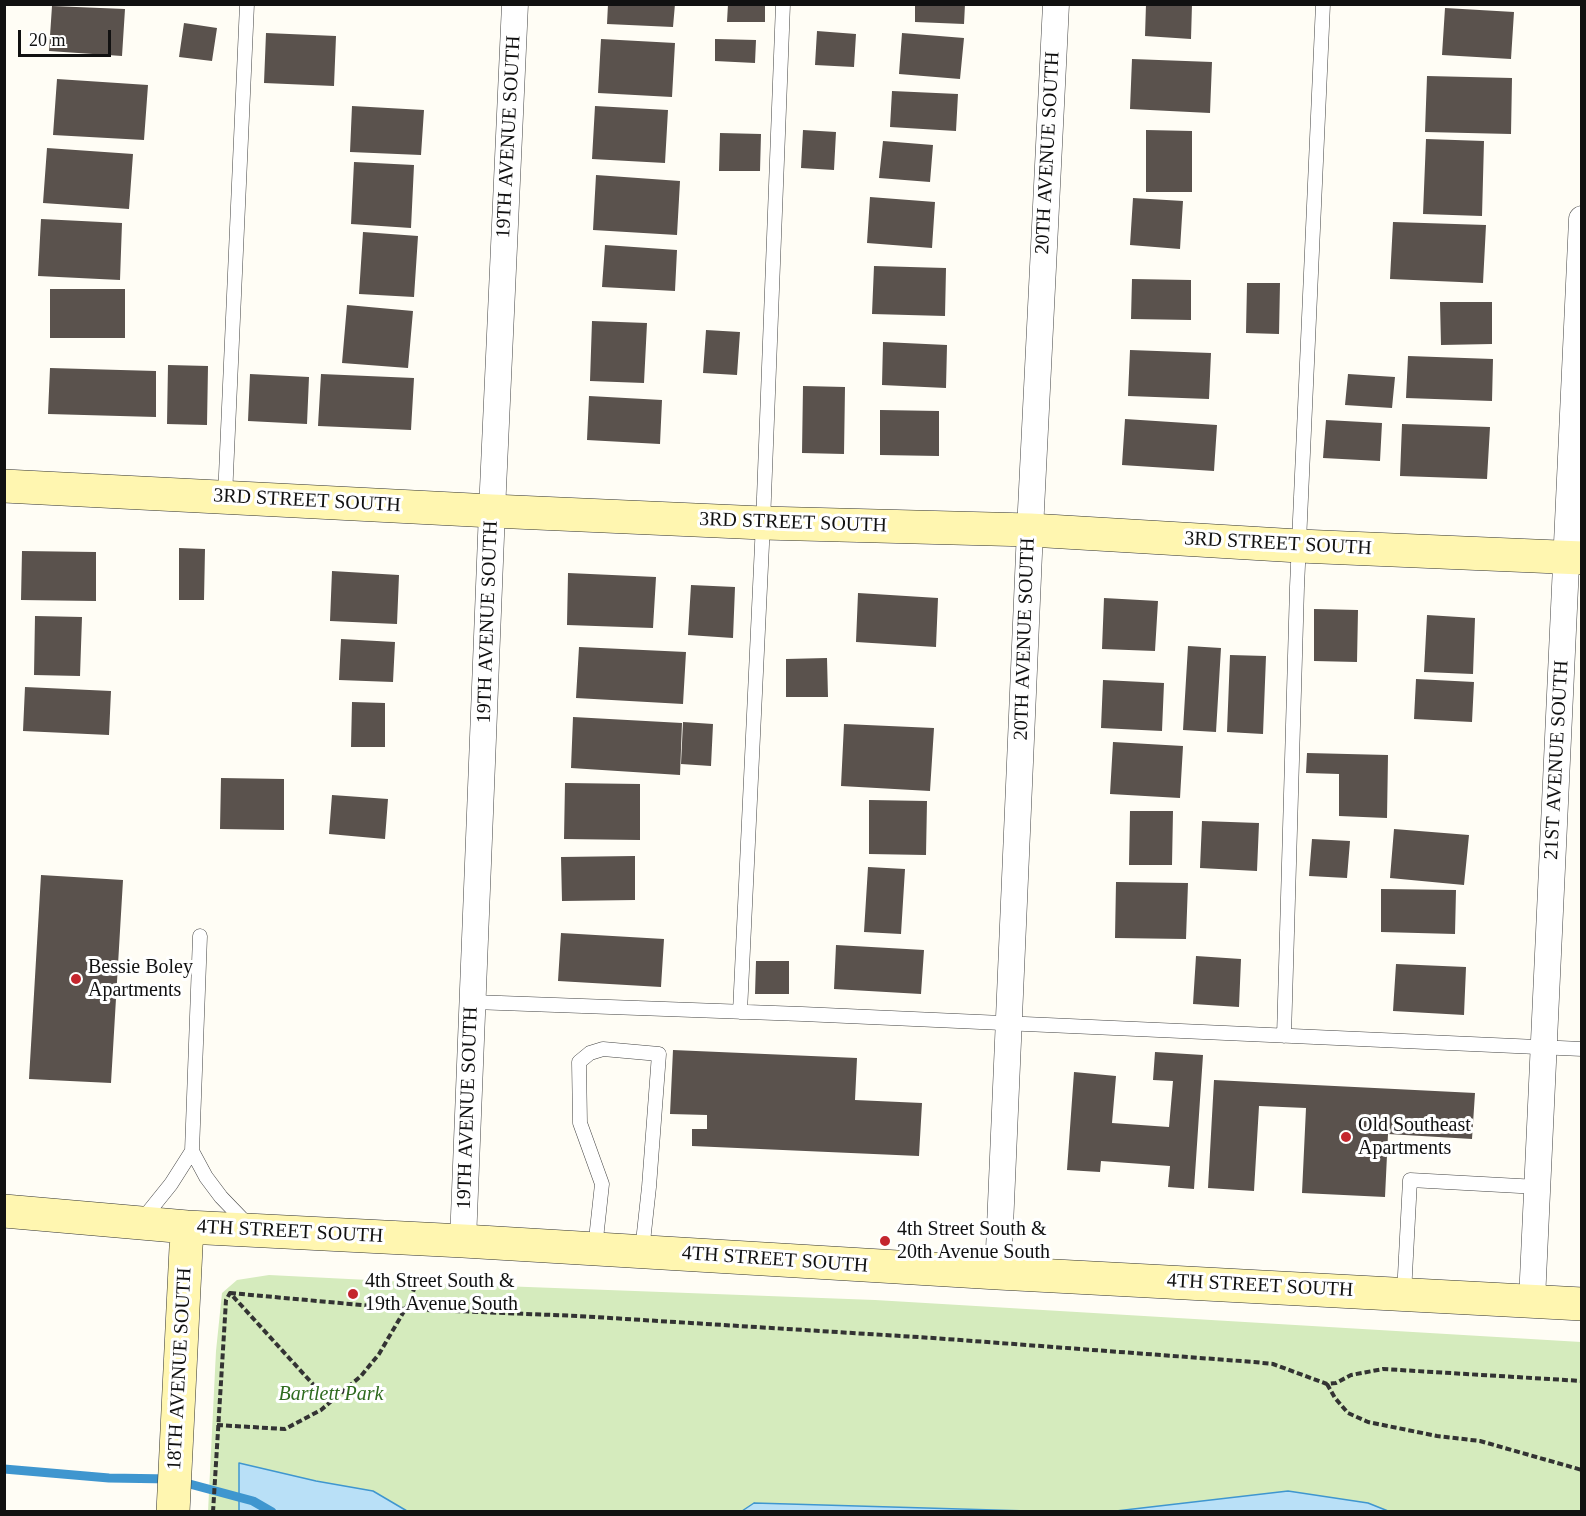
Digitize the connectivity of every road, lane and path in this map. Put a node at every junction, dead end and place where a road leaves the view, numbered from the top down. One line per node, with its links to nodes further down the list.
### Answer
1 (247, 4): 8 (lane)
2 (515, 4): 9 (street, 19TH AVENUE SOUTH)
3 (783, 4): 10 (lane)
4 (1056, 4): 11 (street, 20TH AVENUE SOUTH)
5 (1323, 4): 12 (lane)
6 (1581, 219): 13 (street, 21ST AVENUE SOUTH)
7 (4, 486): 8 (street, 3RD STREET SOUTH)
8 (225, 497): 9 (street, 3RD STREET SOUTH)
9 (492, 511): 10 (street, 3RD STREET SOUTH); 15 (street, 19TH AVENUE SOUTH)
10 (763, 523): 11 (street, 3RD STREET SOUTH); 16 (lane)
11 (1030, 530): 12 (street, 3RD STREET SOUTH); 17 (street, 20TH AVENUE SOUTH)
12 (1299, 546): 13 (street, 3RD STREET SOUTH); 18 (lane)
13 (1574, 558): 19 (street, 21ST AVENUE SOUTH)
14 (200, 936): 21 (lane)
15 (472, 1002): 16 (lane); 27 (street, 19TH AVENUE SOUTH)
16 (740, 1012): 17 (lane)
17 (1008, 1025): 18 (lane); 30 (street, 20TH AVENUE SOUTH)
18 (1284, 1036): 19 (lane)
19 (1544, 1048): 20 (lane); 22 (street, 21ST AVENUE SOUTH)
20 (1581, 1049)
21 (192, 1151): 24 (lane); 26 (lane)
22 (1538, 1187): 33 (lane); 34 (street, 21ST AVENUE SOUTH)
23 (4, 1211): 24 (street, 4TH STREET SOUTH)
24 (140, 1223): 25 (street, 4TH STREET SOUTH)
25 (187, 1227): 26 (street, 4TH STREET SOUTH); 42 (street, 18TH AVENUE SOUTH)
26 (254, 1231): 27 (street, 4TH STREET SOUTH)
27 (463, 1241): 28 (street, 4TH STREET SOUTH)
28 (595, 1248): 29 (street, 4TH STREET SOUTH); 29 (lane)
29 (642, 1251): 30 (street, 4TH STREET SOUTH)
30 (998, 1273): 33 (street, 4TH STREET SOUTH)
31 (416, 1283): 36 (path)
32 (230, 1293): 36 (path); 39 (path); 40 (path)
33 (1404, 1294): 34 (street, 4TH STREET SOUTH)
34 (1532, 1300): 35 (street, 4TH STREET SOUTH)
35 (1581, 1304)
36 (405, 1309): 38 (path); 39 (path)
37 (1581, 1382): 38 (path)
38 (1327, 1384): 41 (path)
39 (330, 1403): 40 (path)
40 (218, 1425): 43 (path)
41 (1581, 1470)
42 (173, 1512)
43 (213, 1512)

